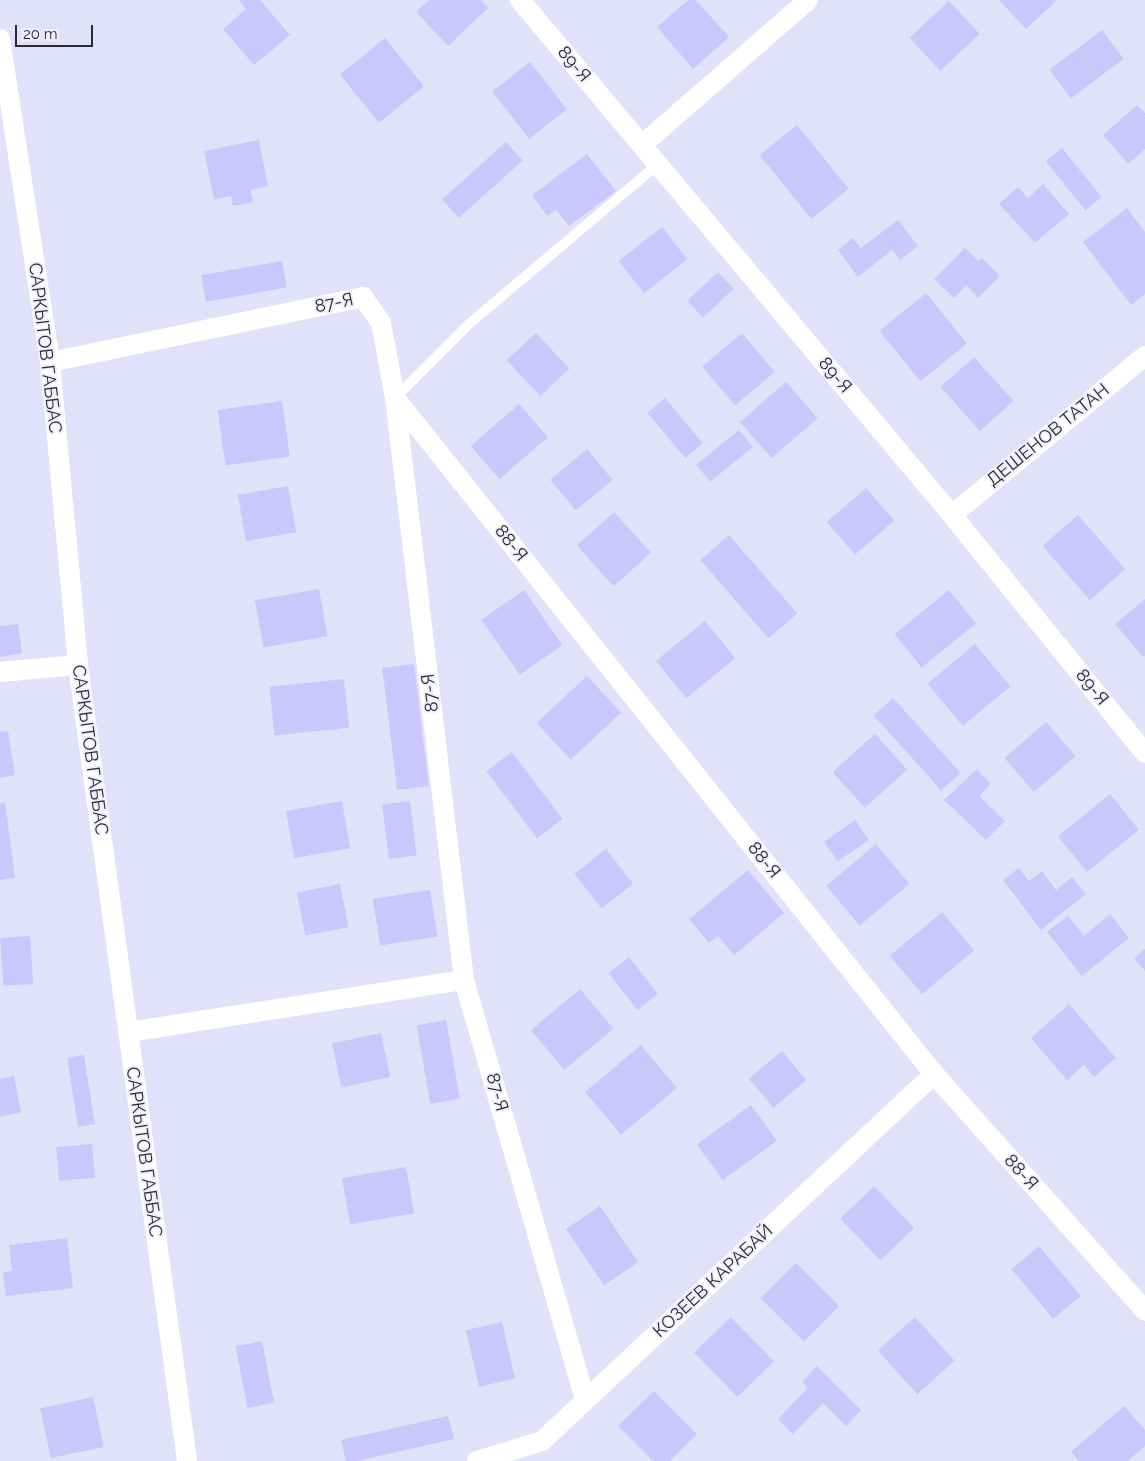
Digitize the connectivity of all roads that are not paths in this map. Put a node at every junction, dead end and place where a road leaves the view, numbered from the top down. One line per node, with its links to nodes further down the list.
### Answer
1 (520, 0): 4 (street, 89-Я)
2 (808, 0): 4 (street)
3 (0, 39): 7 (street, САРКЫТОВ ГАББАС)
4 (642, 145): 5 (street, 89-Я)
5 (658, 164): 8 (lane); 9 (street, 89-Я)
6 (1145, 356): 9 (street, ДЕШЕНОВ ТАТАН)
7 (50, 362): 8 (street, 87-Я); 10 (street, САРКЫТОВ ГАББАС)
8 (395, 398): 13 (street, 87-Я); 15 (street, 88-Я)
9 (952, 515): 12 (street, 89-Я)
10 (78, 665): 11 (street); 14 (street, САРКЫТОВ ГАББАС)
11 (0, 672)
12 (1145, 753)
13 (464, 980): 14 (street); 17 (street, 87-Я)
14 (128, 1032): 18 (street, САРКЫТОВ ГАББАС)
15 (934, 1074): 16 (street, 88-Я); 17 (street, КОЗЕЕВ КАРАБАЙ)
16 (1145, 1311)
17 (585, 1400): 19 (street, КОЗЕЕВ КАРАБАЙ)
18 (187, 1461)
19 (477, 1461)

